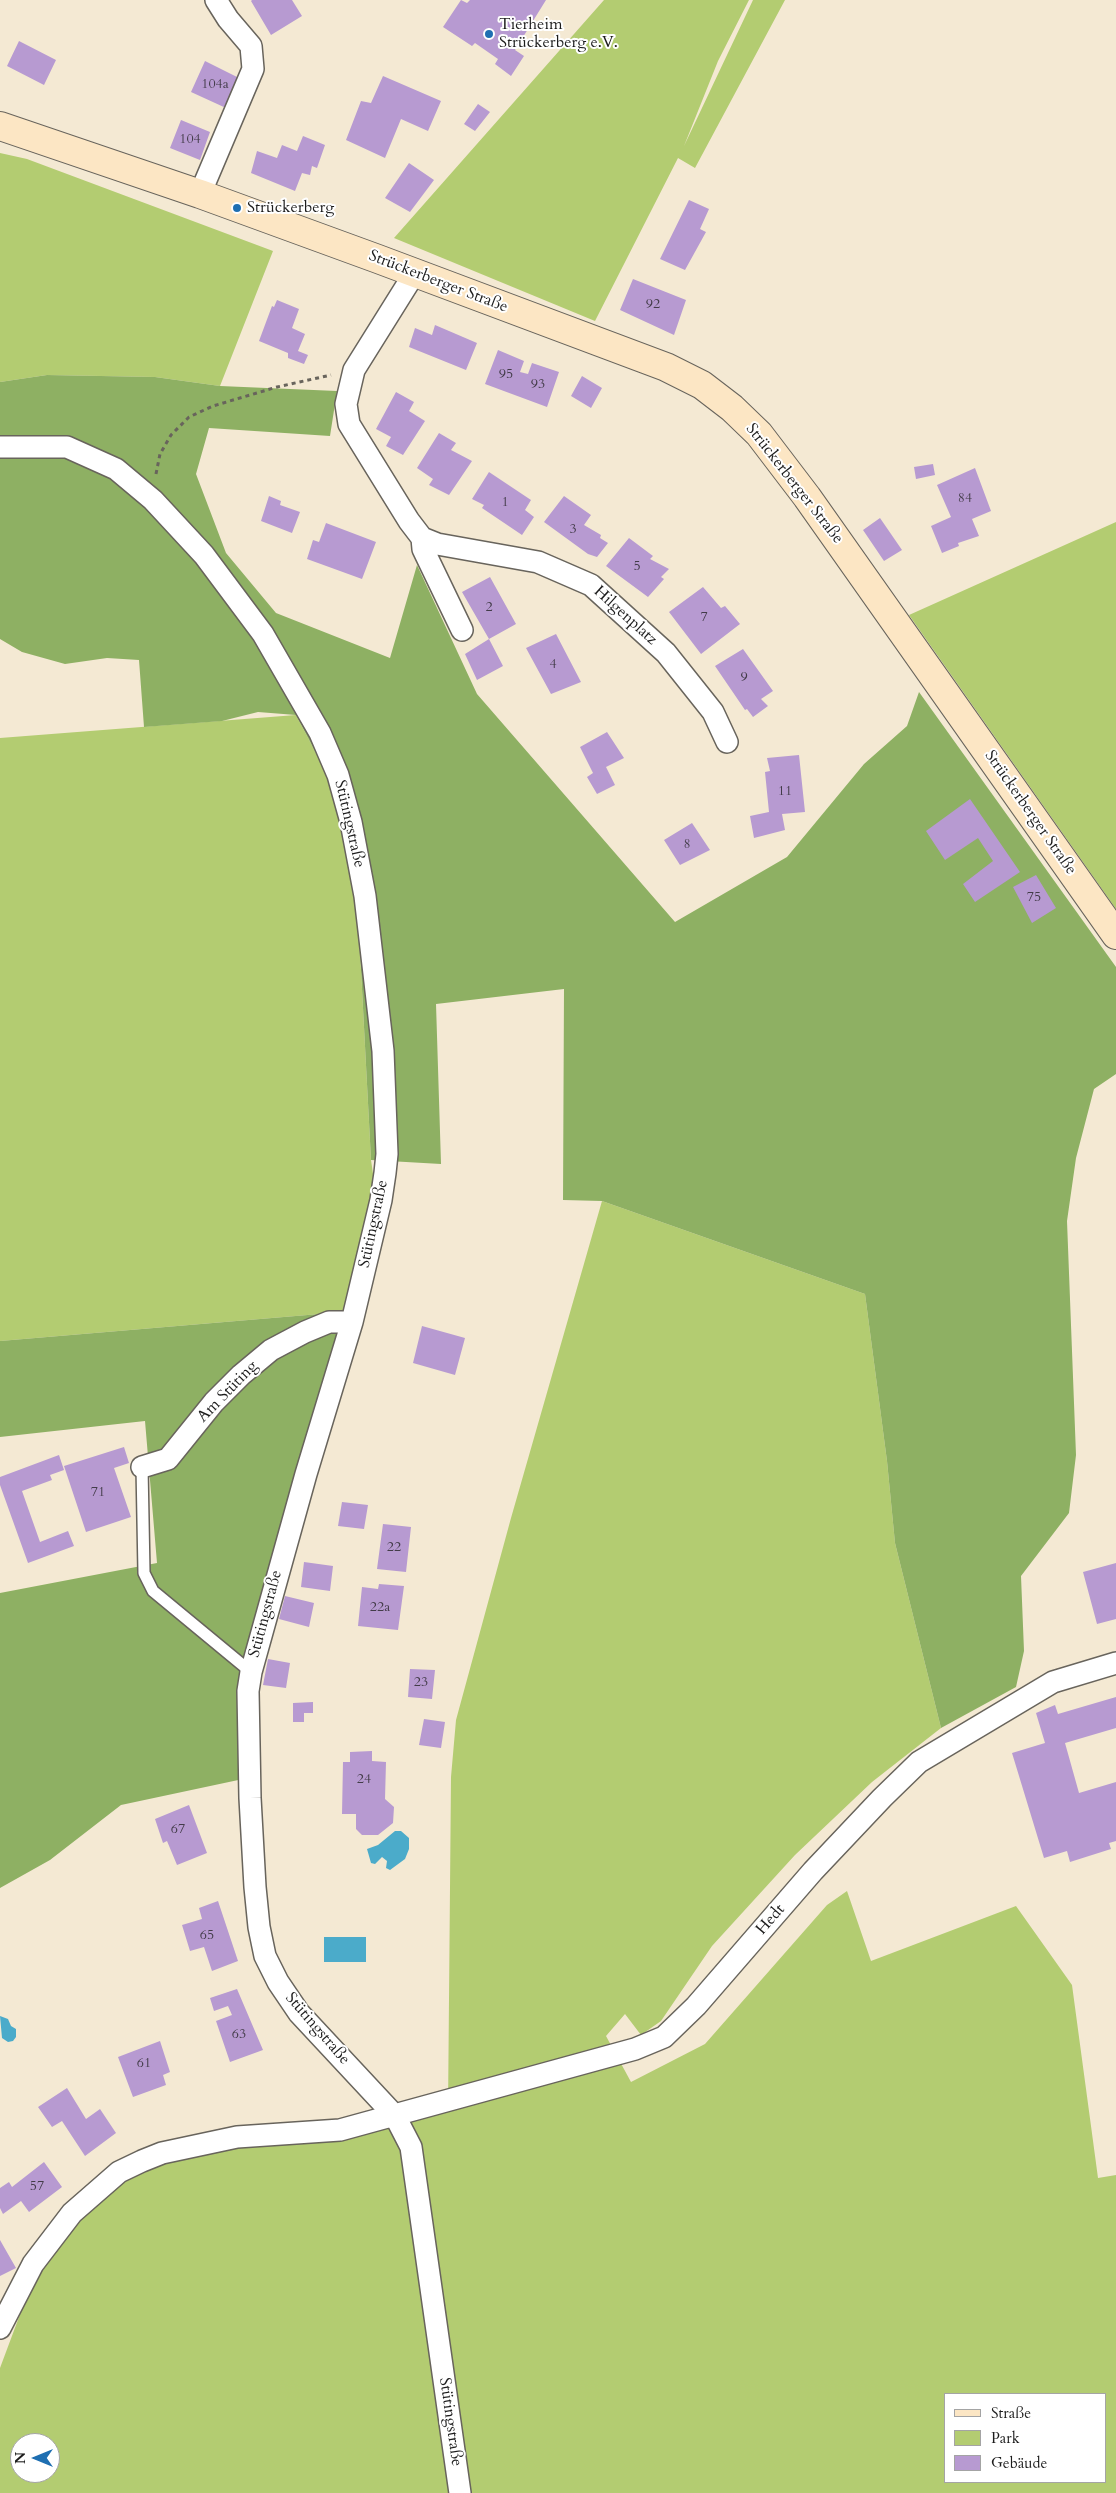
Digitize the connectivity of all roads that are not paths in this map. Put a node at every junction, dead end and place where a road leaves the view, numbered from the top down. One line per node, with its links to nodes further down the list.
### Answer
1 (216, 0): 3 (street)
2 (0, 126): 3 (main road, Strückerberger Straße)
3 (200, 194): 4 (main road, Strückerberger Straße)
4 (414, 274): 6 (street); 9 (main road, Strückerberger Straße)
5 (0, 447): 10 (street, Stütingstraße)
6 (422, 538): 7 (street); 8 (street, Hilgenplatz)
7 (462, 630)
8 (727, 742)
9 (1116, 934)
10 (352, 1322): 11 (street, Am Stüting); 13 (street, Stütingstraße)
11 (142, 1467): 13 (lane)
12 (1116, 1663): 14 (street, Hedt)
13 (251, 1672): 14 (street, Stütingstraße)
14 (395, 2116): 15 (street); 16 (street, Stütingstraße)
15 (0, 2328)
16 (460, 2493)

